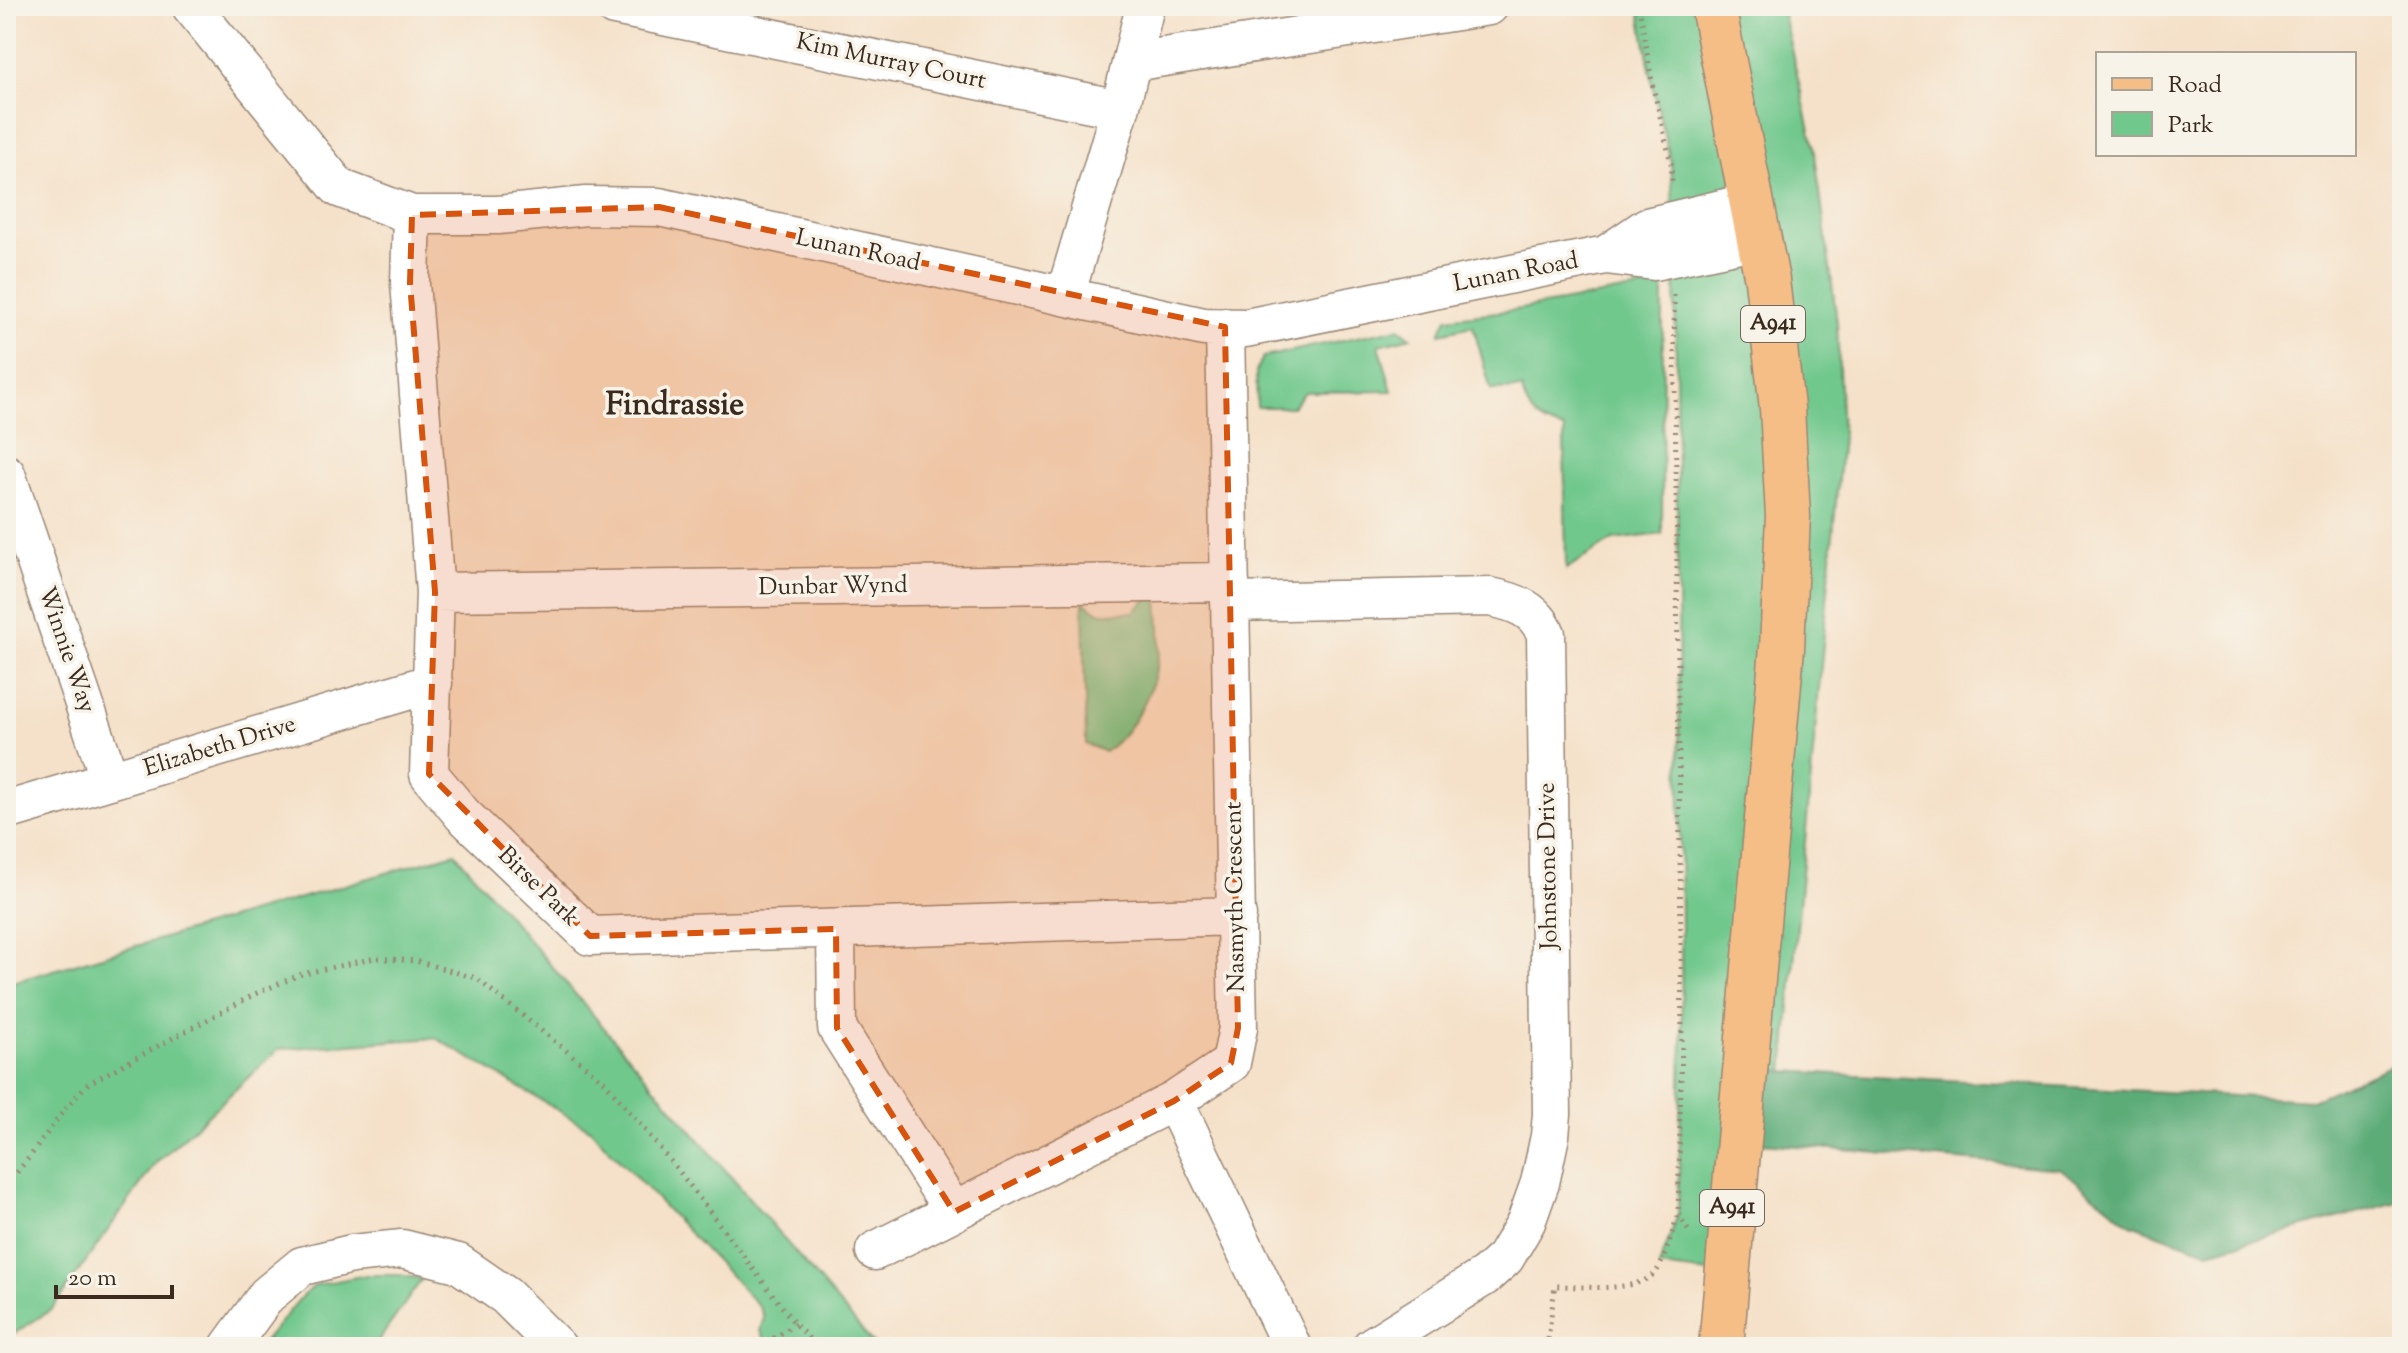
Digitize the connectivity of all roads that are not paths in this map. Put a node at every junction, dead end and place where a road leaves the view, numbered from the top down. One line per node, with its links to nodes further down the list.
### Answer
1 (191, 6): 8 (street, Lunan Road)
2 (614, 6): 7 (street, Kim Murray Court)
3 (1145, 6): 6 (street)
4 (1489, 6): 6 (street)
5 (1713, 6): 9 (main road, A941)
6 (1132, 62): 7 (street)
7 (1120, 109): 11 (street)
8 (412, 215): 11 (street, Lunan Road); 14 (street, Birse Park)
9 (1755, 220): 10 (street); 10 (street); 28 (main road, A941)
10 (1606, 255): 12 (street, Lunan Road)
11 (1065, 296): 12 (street, Lunan Road)
12 (1225, 327): 15 (street, Nasmyth Crescent)
13 (6, 474): 17 (street, Winnie Way)
14 (435, 592): 15 (street, Dunbar Wynd); 16 (street, Birse Park)
15 (1230, 592): 19 (street, Nasmyth Crescent); 27 (street, Johnstone Drive)
16 (433, 683): 17 (street, Elizabeth Drive); 20 (street, Birse Park)
17 (110, 780): 18 (street, Elizabeth Drive)
18 (6, 811)
19 (1237, 916): 20 (street, Birse Park); 21 (street, Nasmyth Crescent)
20 (836, 929): 22 (street)
21 (1174, 1101): 22 (street, Nasmyth Crescent); 26 (street)
22 (954, 1212): 23 (street, Nasmyth Crescent)
23 (875, 1251)
24 (229, 1347): 25 (street)
25 (557, 1347)
26 (1292, 1347)
27 (1371, 1347)
28 (1721, 1347)

